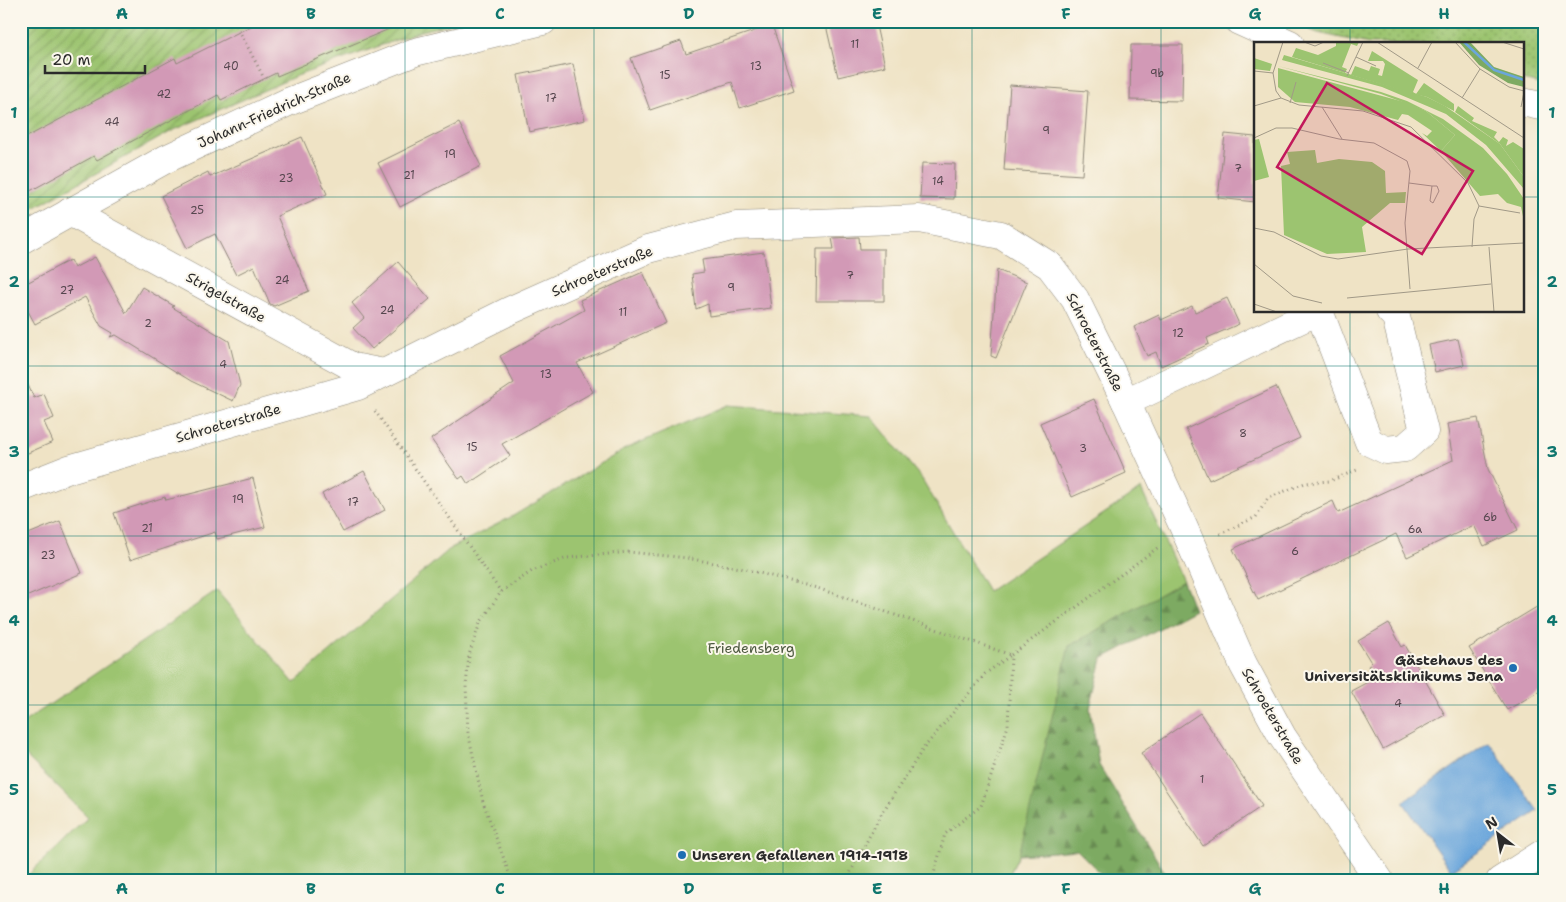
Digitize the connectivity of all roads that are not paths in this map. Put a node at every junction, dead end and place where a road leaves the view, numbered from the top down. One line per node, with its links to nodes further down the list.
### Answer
1 (544, 21): 6 (street, Johann-Friedrich-Straße)
2 (1239, 21): 3 (street)
3 (1286, 42)
4 (1524, 102): 5 (street)
5 (1545, 107)
6 (70, 212): 7 (street, Johann-Friedrich-Straße); 11 (street, Strigelstraße)
7 (21, 240)
8 (1316, 312): 12 (street, Schroeterstraße)
9 (1318, 312): 10 (street, Schroeterstraße)
10 (1391, 312)
11 (384, 373): 12 (street, Schroeterstraße); 13 (street, Schroeterstraße)
12 (1126, 402): 15 (street, Schroeterstraße)
13 (21, 488)
14 (1545, 852): 16 (street)
15 (1380, 881)
16 (1500, 881)

